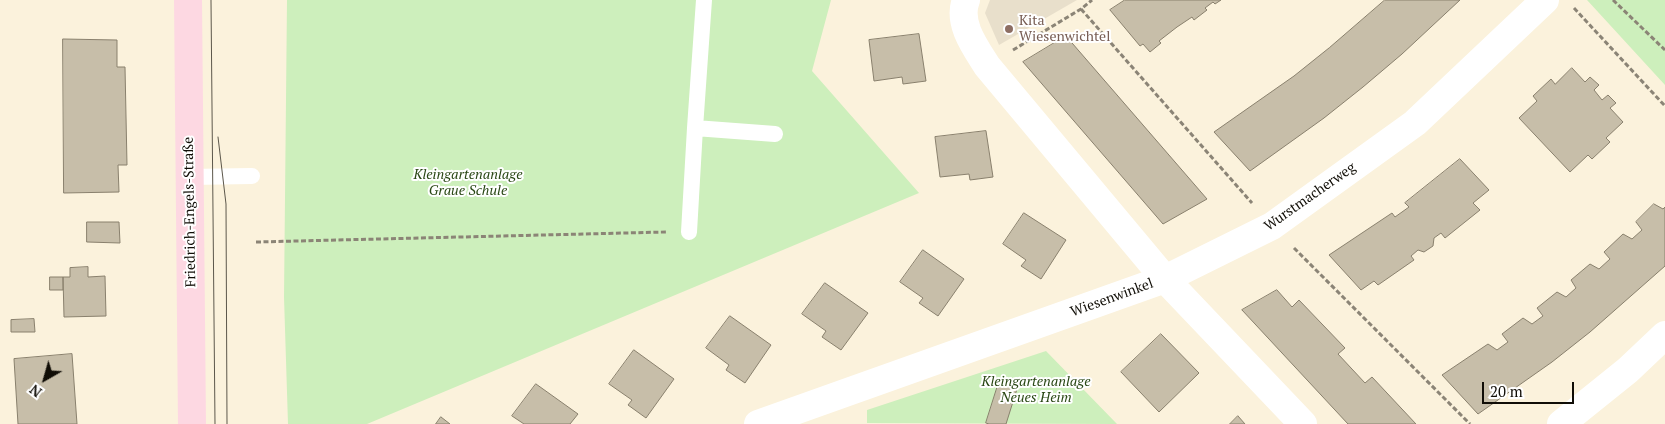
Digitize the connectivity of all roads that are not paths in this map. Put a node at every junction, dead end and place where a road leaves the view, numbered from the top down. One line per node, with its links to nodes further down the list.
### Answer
1 (188, 0): 8 (main road, Friedrich-Engels-Straße)
2 (704, 0): 5 (lane)
3 (966, 0): 10 (street, Wiesenwinkel)
4 (1545, 0): 10 (street, Wurstmacherweg)
5 (695, 128): 6 (lane); 9 (lane)
6 (775, 134)
7 (252, 176): 8 (lane)
8 (189, 177): 12 (main road, Friedrich-Engels-Straße)
9 (690, 232)
10 (1165, 279): 13 (street, Wiesenwinkel); 14 (street)
11 (1665, 335): 15 (street)
12 (192, 424)
13 (758, 424)
14 (1303, 424)
15 (1561, 424)

